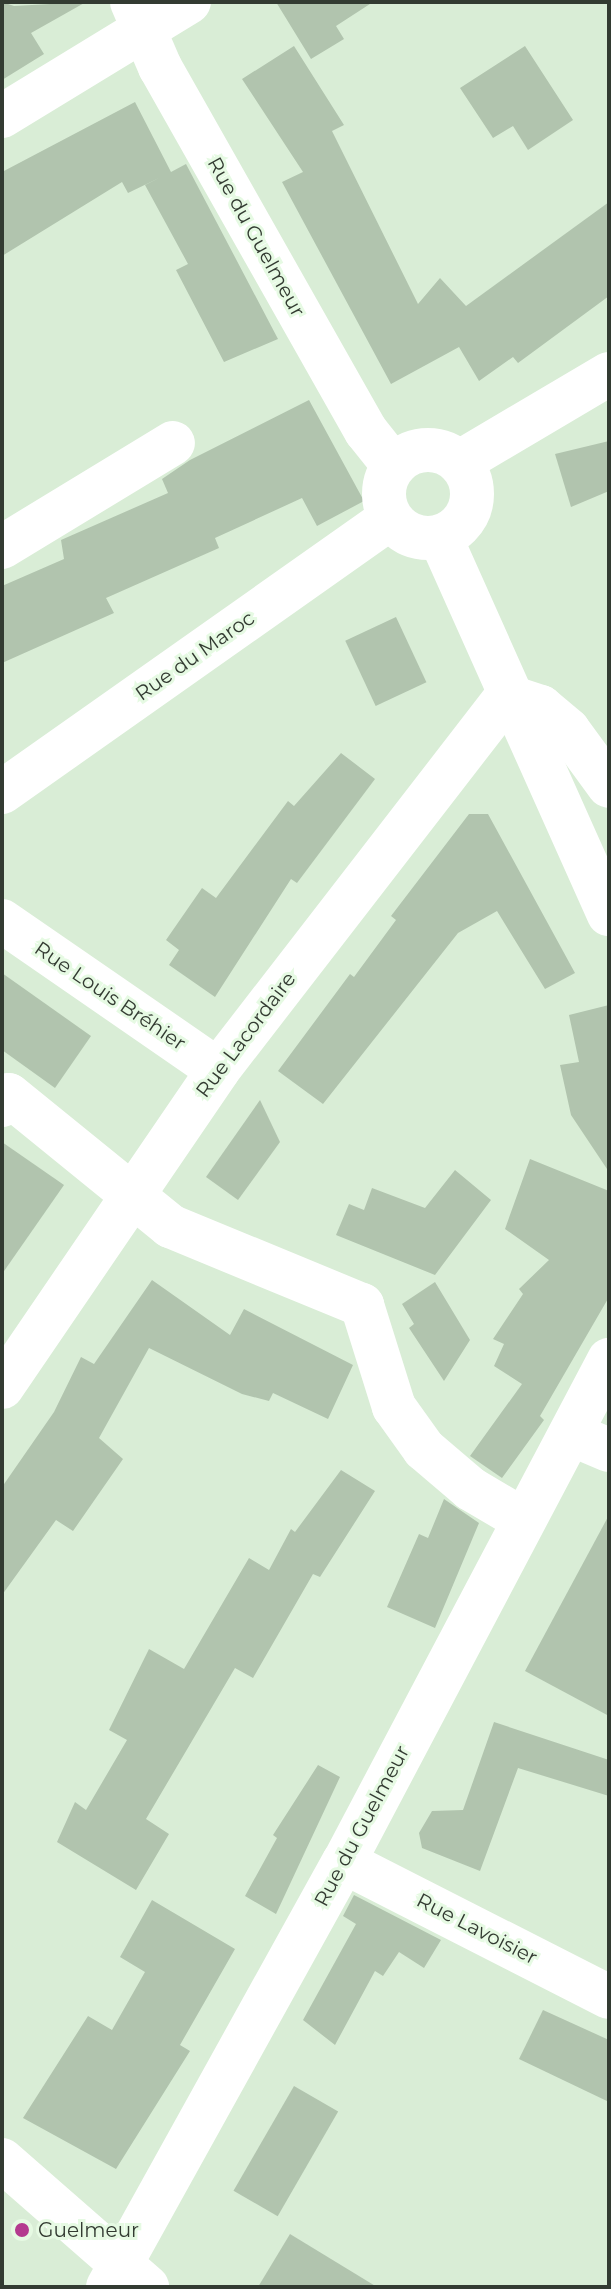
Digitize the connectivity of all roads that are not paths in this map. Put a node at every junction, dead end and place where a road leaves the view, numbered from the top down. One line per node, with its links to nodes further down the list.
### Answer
1 (189, 2): 2 (street)
2 (136, 16): 3 (street); 7 (street, Rue du Guelmeur)
3 (2, 116)
4 (609, 374): 6 (street)
5 (173, 443): 10 (street)
6 (460, 462): 7 (street); 9 (street)
7 (393, 465): 8 (street)
8 (389, 519): 9 (street); 13 (street, Rue du Maroc)
9 (441, 539): 11 (street)
10 (2, 547)
11 (507, 696): 12 (street); 14 (street); 16 (street, Rue Lacordaire)
12 (609, 786)
13 (2, 792)
14 (609, 914)
15 (2, 921): 16 (street, Rue Louis Bréhier)
16 (218, 1070): 18 (street, Rue Lacordaire)
17 (2, 1105): 18 (street)
18 (131, 1196): 20 (street, Rue Lacordaire); 22 (street)
19 (609, 1360): 21 (street, Rue du Guelmeur)
20 (2, 1387)
21 (590, 1442): 22 (street, Rue du Guelmeur)
22 (522, 1519): 23 (street, Rue du Guelmeur)
23 (344, 1862): 24 (street, Rue Lavoisier); 26 (street, Rue du Guelmeur)
24 (609, 1997)
25 (2, 2160): 26 (street)
26 (127, 2279)

